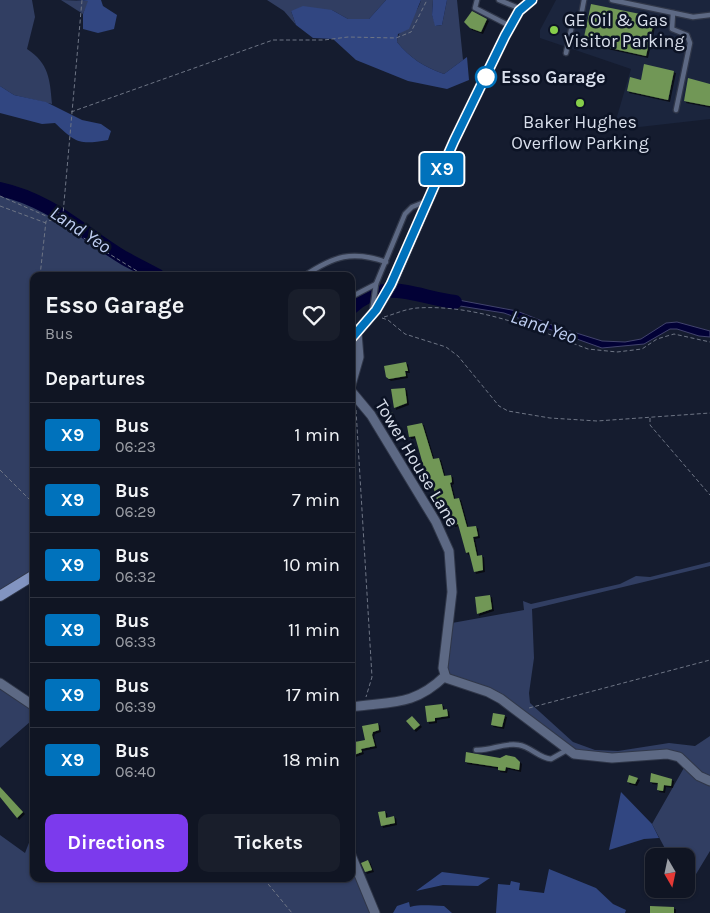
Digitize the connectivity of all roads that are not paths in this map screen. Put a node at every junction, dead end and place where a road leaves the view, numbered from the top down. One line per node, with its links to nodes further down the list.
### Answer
1 (477, 0): 9 (lane)
2 (499, 0): 6 (lane)
3 (532, 0): 6 (main road)
4 (584, 0): 10 (lane)
5 (612, 0): 7 (lane)
6 (521, 9): 9 (main road)
7 (673, 13): 8 (lane); 11 (lane)
8 (710, 15)
9 (510, 26): 12 (main road)
10 (566, 53)
11 (676, 110)
12 (428, 201): 13 (lane); 17 (main road)
13 (386, 262): 14 (lane); 15 (lane)
14 (310, 272)
15 (375, 287): 16 (lane); 17 (lane)
16 (355, 295)
17 (373, 313): 18 (main road)
18 (355, 335)
19 (355, 340): 20 (street)
20 (355, 370)
21 (355, 396): 24 (street, Tower House Lane)
22 (30, 577): 23 (main road)
23 (0, 596)
24 (445, 676): 27 (street); 29 (street)
25 (0, 683): 26 (street)
26 (30, 703)
27 (355, 707)
28 (476, 750): 29 (lane)
29 (568, 750): 30 (street)
30 (710, 781)
31 (355, 865): 32 (street)
32 (375, 913)

